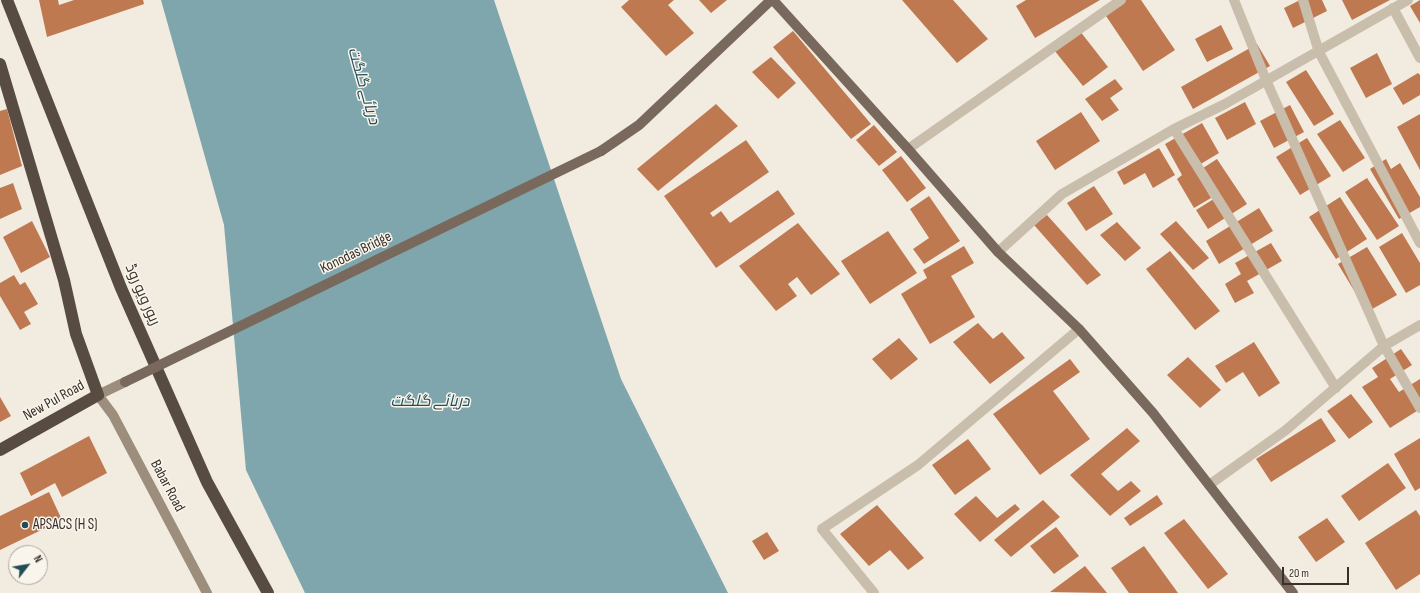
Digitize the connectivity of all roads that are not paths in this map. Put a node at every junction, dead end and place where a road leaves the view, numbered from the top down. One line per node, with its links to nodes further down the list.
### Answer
1 (7, 0): 26 (highway, ریور ویو روڈ)
2 (772, 0): 13 (main road); 19 (main road, Konodas Bridge, bridge)
3 (1121, 0): 13 (street)
4 (1234, 0): 11 (street)
5 (1303, 0): 8 (street)
6 (1408, 0): 7 (street)
7 (1393, 8): 8 (street); 9 (street)
8 (1319, 52): 11 (street); 14 (street)
9 (1420, 58)
10 (0, 64): 21 (highway)
11 (1266, 80): 12 (street); 18 (street)
12 (1174, 129): 15 (street); 20 (street)
13 (908, 149): 15 (main road)
14 (1420, 243)
15 (998, 252): 17 (main road)
16 (1420, 325): 18 (street)
17 (1080, 330): 24 (main road); 27 (street)
18 (1384, 346): 20 (street); 22 (street)
19 (125, 382): 21 (street, New Pul Road)
20 (1336, 388): 24 (street)
21 (98, 395): 23 (highway, New Pul Road); 25 (street, Babar Road)
22 (1420, 408)
23 (0, 450)
24 (1209, 485): 28 (main road)
25 (207, 593)
26 (268, 593)
27 (874, 593)
28 (1293, 593)

